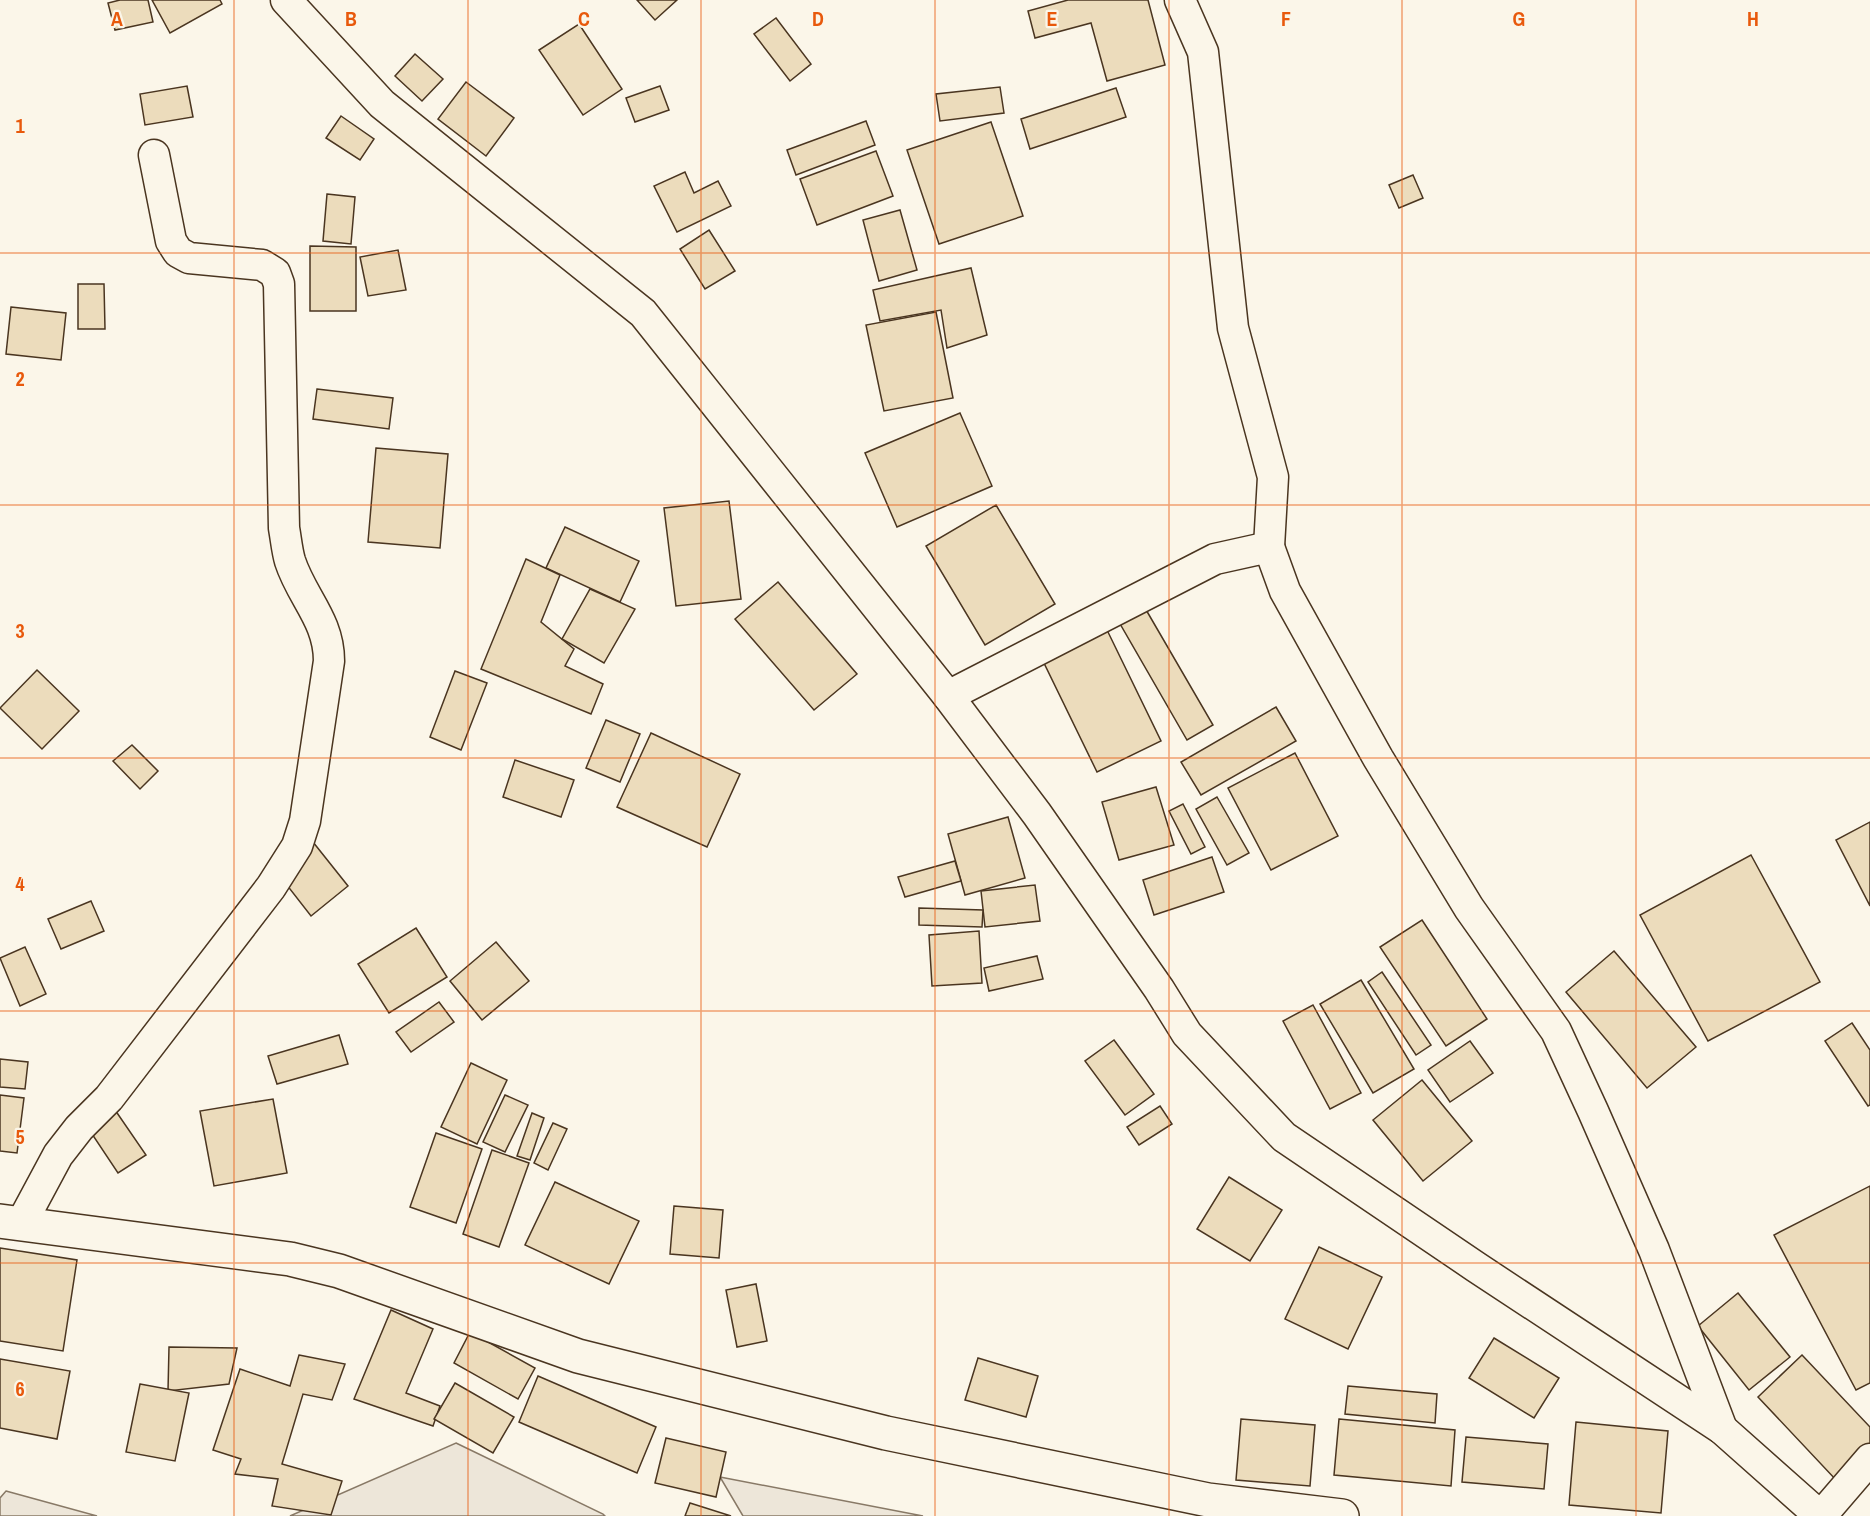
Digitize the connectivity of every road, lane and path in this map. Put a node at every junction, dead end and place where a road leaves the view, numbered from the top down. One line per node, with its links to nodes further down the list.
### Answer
1 (286, 0): 5 (street)
2 (1180, 0): 4 (street)
3 (154, 155): 6 (street)
4 (1269, 547): 5 (street); 7 (street)
5 (948, 696): 7 (street)
6 (10, 1223): 9 (street)
7 (1722, 1429): 10 (street)
8 (1870, 1459): 10 (street)
9 (1342, 1516)
10 (1820, 1516)

